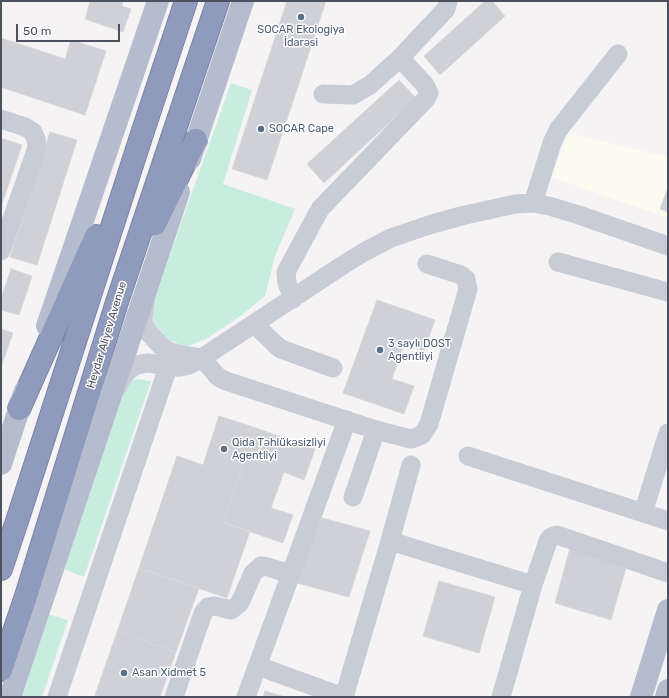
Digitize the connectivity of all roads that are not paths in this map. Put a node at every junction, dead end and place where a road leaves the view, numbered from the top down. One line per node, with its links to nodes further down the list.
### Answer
1 (158, 1): 26 (main road)
2 (186, 1): 10 (highway)
3 (218, 1): 20 (highway, Heydar Aliyev Avenue)
4 (243, 1): 11 (main road)
5 (448, 1): 7 (street)
6 (618, 54): 12 (street)
7 (400, 58): 8 (street); 19 (street)
8 (323, 94)
9 (1, 119): 14 (street)
10 (141, 137): 26 (highway); 37 (highway)
11 (196, 140): 17 (main road); 20 (highway)
12 (533, 203): 13 (street); 19 (street)
13 (668, 246)
14 (1, 251)
15 (558, 262): 18 (street)
16 (426, 264): 28 (street)
17 (146, 290): 22 (street); 25 (main road)
18 (668, 292)
19 (293, 299): 21 (street)
20 (117, 302): 43 (highway, Heydar Aliyev Avenue)
21 (254, 324): 22 (street); 24 (street)
22 (202, 358): 23 (street); 27 (street)
23 (168, 367): 25 (street); 46 (street)
24 (333, 368)
25 (107, 405): 45 (main road)
26 (19, 409): 31 (main road)
27 (347, 420): 28 (street); 39 (street)
28 (376, 430): 33 (street)
29 (668, 433): 34 (street)
30 (468, 456): 34 (street)
31 (1, 464)
32 (411, 465): 36 (street)
33 (353, 497)
34 (643, 513): 35 (street)
35 (668, 521)
36 (390, 541): 40 (street); 49 (street)
37 (1, 569)
38 (668, 573): 40 (street)
39 (290, 574): 42 (street); 47 (street)
40 (533, 585): 50 (street)
41 (668, 613): 51 (main road)
42 (258, 666): 48 (street); 49 (street)
43 (1, 670)
44 (668, 690): 52 (main road)
45 (10, 697)
46 (57, 697)
47 (174, 697)
48 (246, 697)
49 (343, 697)
50 (501, 697)
51 (641, 697)
52 (666, 697)

